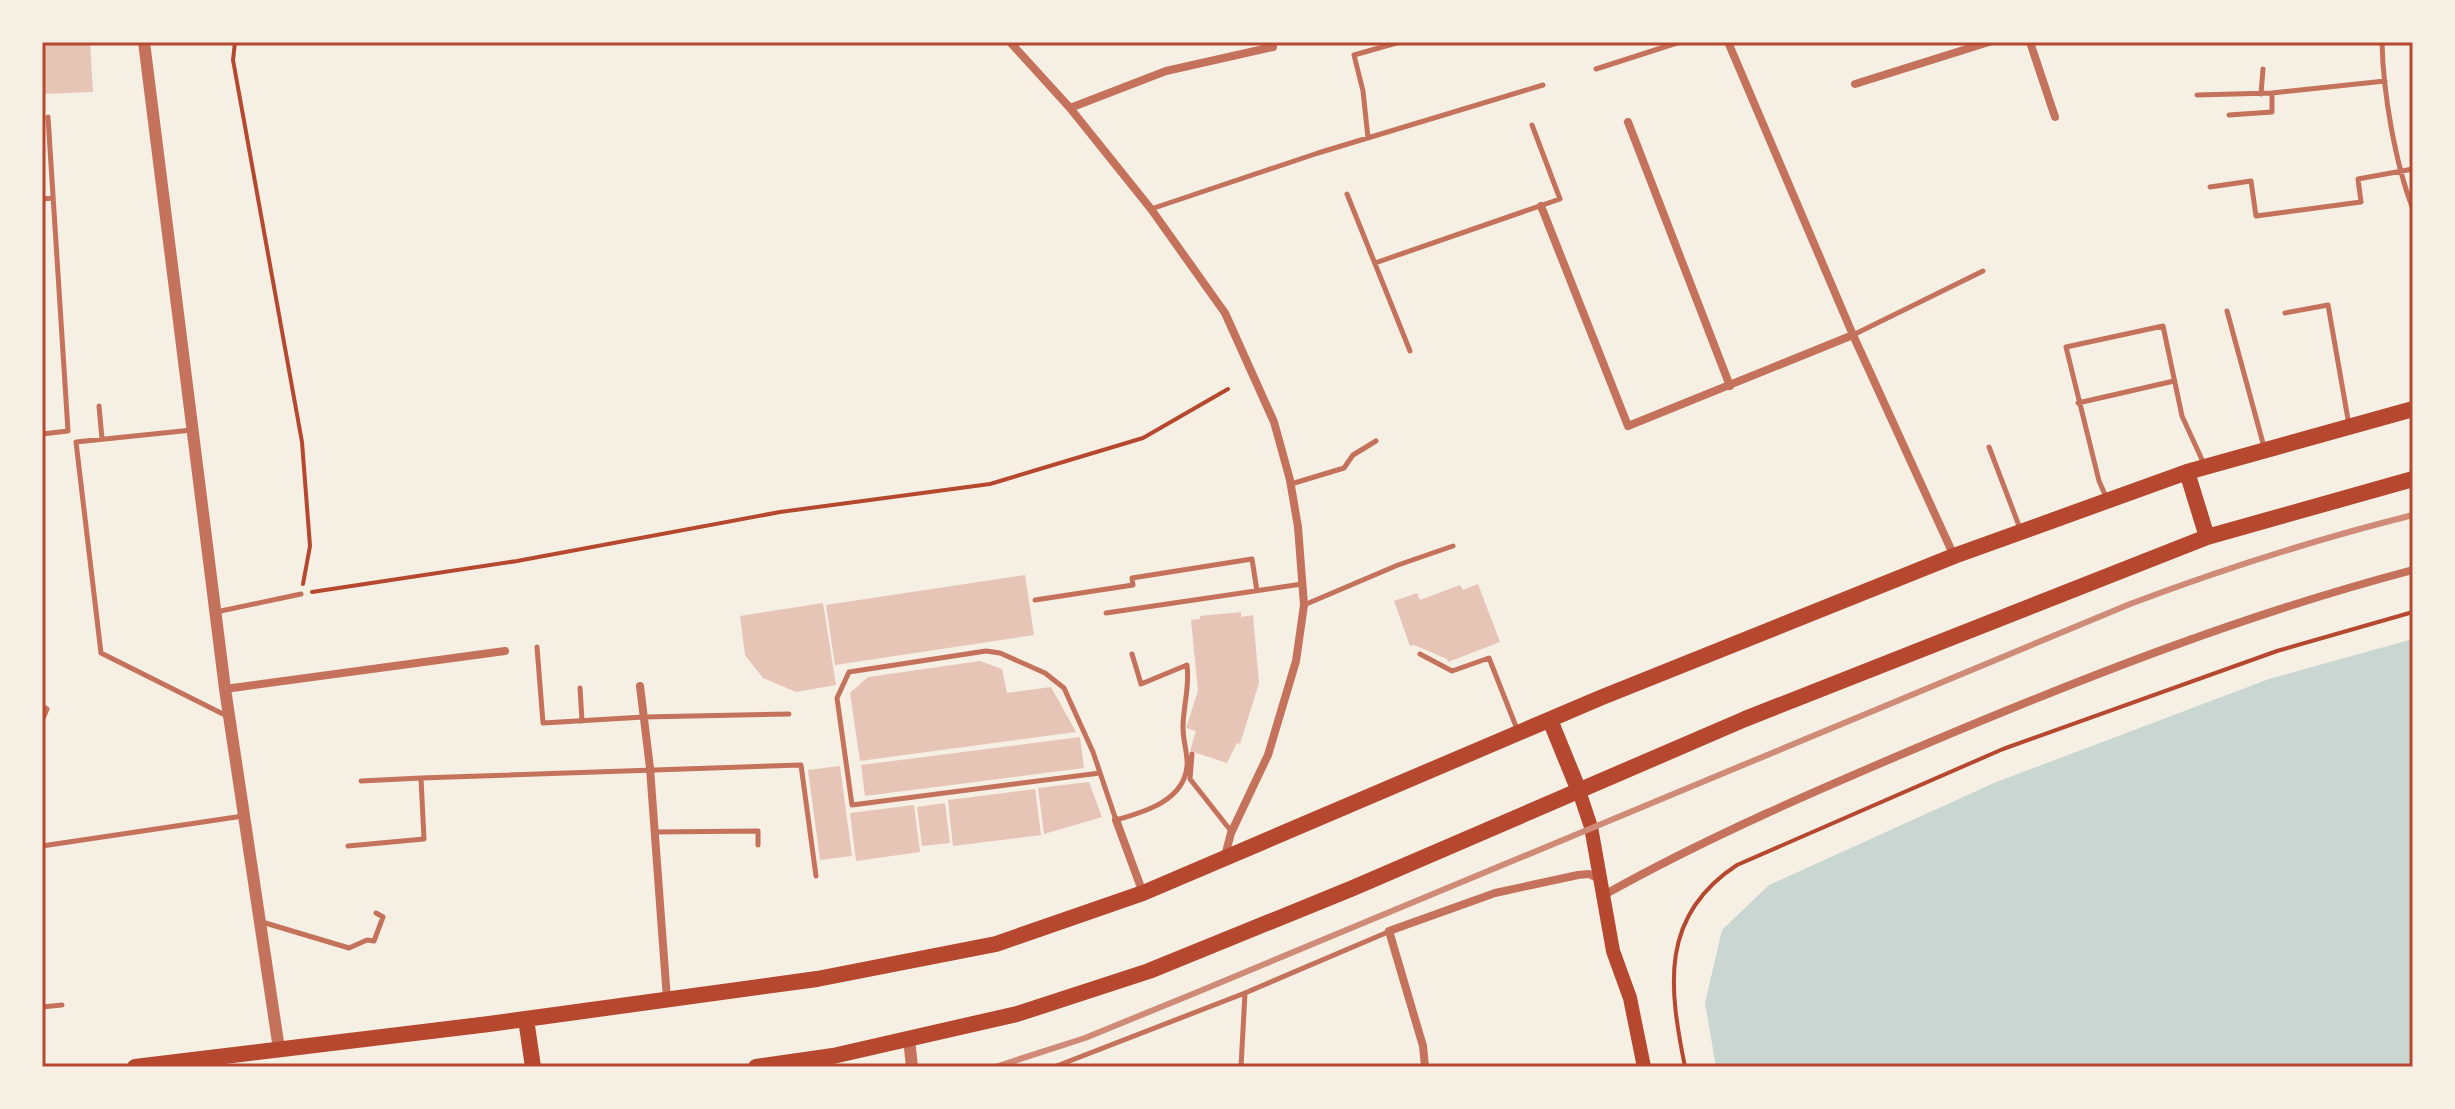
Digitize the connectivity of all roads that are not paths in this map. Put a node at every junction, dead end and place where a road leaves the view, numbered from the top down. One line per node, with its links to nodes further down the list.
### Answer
1 (144, 42): 46 (street)
2 (1010, 42): 18 (street)
3 (1400, 42): 24 (lane)
4 (1680, 42): 10 (lane)
5 (1728, 42): 38 (street)
6 (1989, 42): 13 (street)
7 (2030, 42): 21 (street)
8 (2382, 42): 12 (lane)
9 (1273, 47): 18 (street)
10 (1596, 69)
11 (2263, 69): 16 (lane)
12 (2385, 81): 15 (lane); 26 (lane)
13 (1855, 84)
14 (1543, 85): 24 (lane)
15 (2272, 93): 16 (lane); 19 (lane)
16 (2261, 94): 17 (lane)
17 (2197, 95)
18 (1070, 108): 32 (street)
19 (2229, 115)
20 (48, 117): 29 (lane)
21 (2055, 117)
22 (1628, 122): 41 (street)
23 (1532, 125): 31 (lane)
24 (1368, 138): 32 (lane)
25 (2413, 169): 26 (lane)
26 (2402, 170): 27 (lane); 33 (lane)
27 (2210, 187)
28 (1347, 194): 34 (lane)
29 (53, 198): 30 (lane); 47 (lane)
30 (42, 199)
31 (1541, 206): 34 (lane); 41 (street)
32 (1151, 209): 55 (street)
33 (2413, 209)
34 (1375, 263): 39 (lane)
35 (1983, 271): 38 (lane)
36 (2227, 311): 51 (lane)
37 (2285, 313): 45 (lane)
38 (1853, 335): 41 (street); 60 (street)
39 (1410, 351)
40 (2174, 381): 42 (lane); 42 (lane); 52 (lane)
41 (1730, 386)
42 (2078, 403): 56 (lane)
43 (99, 406): 48 (lane)
44 (2413, 409): 45 (main road)
45 (2350, 426): 51 (main road)
46 (193, 430): 48 (lane); 67 (street)
47 (42, 434)
48 (102, 439): 78 (lane)
49 (1376, 441): 55 (lane)
50 (1989, 447): 57 (lane)
51 (2264, 448): 52 (main road)
52 (2205, 466): 53 (main road)
53 (2187, 472): 56 (main road); 58 (main road)
54 (2413, 479): 58 (main road)
55 (1291, 484): 62 (street)
56 (2108, 500): 57 (main road)
57 (2021, 532): 60 (main road)
58 (2207, 537): 89 (main road)
59 (1453, 546): 66 (lane)
60 (1954, 556): 80 (main road)
61 (2413, 570): 99 (street)
62 (1302, 584): 63 (lane); 66 (street)
63 (1257, 591): 65 (lane); 68 (lane)
64 (301, 594): 67 (lane)
65 (1035, 600)
66 (1304, 605): 93 (street)
67 (215, 612): 75 (street)
68 (1106, 613)
69 (537, 647): 82 (lane)
70 (505, 651): 75 (street)
71 (1132, 654): 91 (lane)
72 (1420, 654): 83 (lane)
73 (640, 686): 79 (street)
74 (580, 688): 82 (lane)
75 (225, 689): 78 (street)
76 (42, 706): 81 (lane)
77 (789, 714): 79 (lane)
78 (229, 717): 90 (street)
79 (644, 717): 82 (lane); 85 (street)
80 (1550, 720): 83 (main road); 89 (main road)
81 (42, 721)
82 (582, 721)
83 (1519, 732): 97 (main road)
84 (1192, 754): 93 (lane)
85 (650, 768): 87 (lane); 92 (street); 98 (lane)
86 (1100, 773): 86 (lane); 91 (lane)
87 (421, 778): 88 (lane); 96 (lane)
88 (361, 781)
89 (1579, 791): 99 (main road); 109 (main road)
90 (243, 816): 95 (lane); 102 (street)
91 (1116, 820): 100 (street)
92 (654, 832): 94 (lane); 105 (street)
93 (1231, 833): 97 (street)
94 (758, 845)
95 (42, 846)
96 (348, 846)
97 (1225, 857): 100 (main road)
98 (816, 876)
99 (1602, 887): 103 (street); 118 (main road)
100 (1143, 893): 105 (main road)
101 (376, 913): 102 (lane)
102 (260, 922): 110 (street)
103 (1389, 931): 104 (lane); 117 (street)
104 (1245, 993): 115 (lane); 116 (lane)
105 (667, 1000): 108 (main road)
106 (62, 1005): 107 (lane)
107 (42, 1007)
108 (526, 1019): 110 (main road); 112 (main road)
109 (909, 1039): 113 (main road); 114 (street)
110 (279, 1049): 111 (main road)
111 (135, 1067)
112 (533, 1067)
113 (756, 1067)
114 (912, 1067)
115 (1054, 1067)
116 (1241, 1067)
117 (1425, 1067)
118 (1644, 1067)

